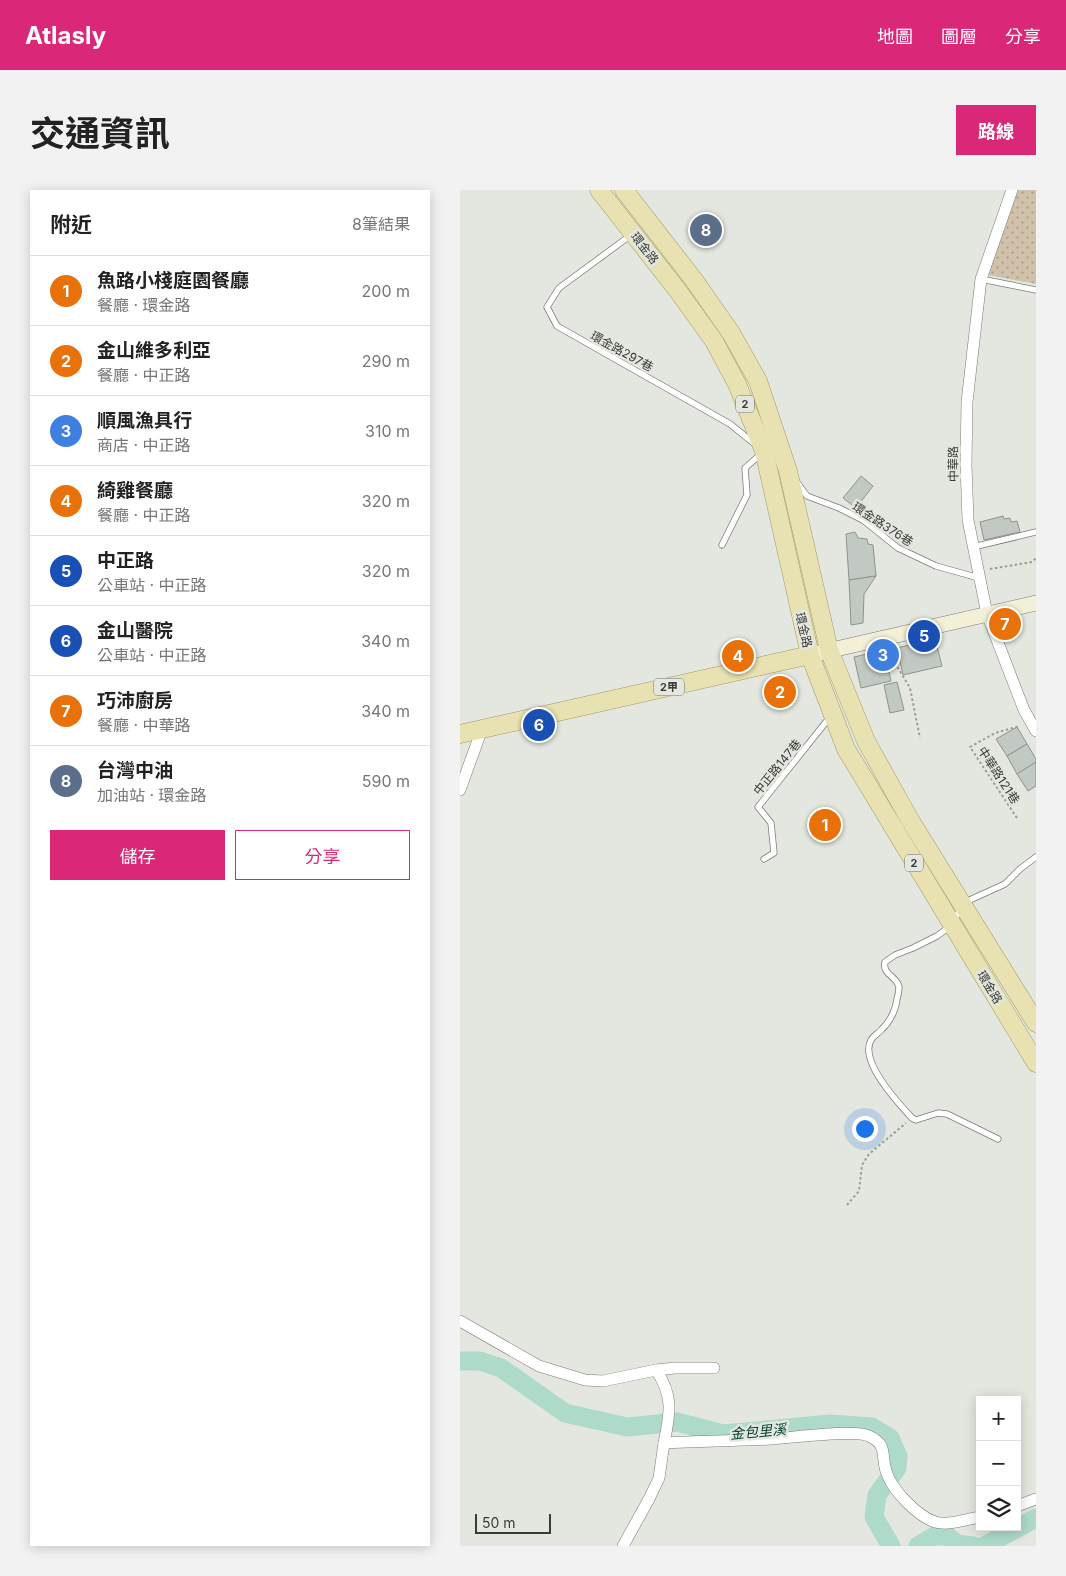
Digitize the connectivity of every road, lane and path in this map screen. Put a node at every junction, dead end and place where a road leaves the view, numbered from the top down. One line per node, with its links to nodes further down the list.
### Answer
1 (600, 190): 4 (main road, 環金路 / 2)
2 (624, 190): 7 (main road, 環金路 / 2)
3 (1012, 190): 5 (street, 中華路)
4 (634, 234): 7 (main road, 環金路 / 2); 7 (lane, 環金路297巷)
5 (981, 279): 6 (lane); 10 (street, 中華路)
6 (1036, 290)
7 (775, 460): 9 (lane); 12 (lane, 環金路376巷); 16 (main road, 環金路 / 2); 17 (main road, 環金路 / 2)
8 (1036, 532): 10 (lane)
9 (722, 544)
10 (973, 547): 12 (street, 中華路)
11 (1036, 558): 12 (path)
12 (978, 575): 14 (street, 中華路)
13 (1036, 603): 14 (street)
14 (986, 614): 15 (street); 19 (street, 中華路)
15 (895, 634): 16 (street); 22 (path)
16 (829, 650): 17 (street); 27 (main road, 環金路 / 2)
17 (810, 655): 18 (main road, 環金路 / 2); 20 (main road, 2甲)
18 (832, 714): 26 (lane, 中正路147巷); 28 (main road, 環金路 / 2)
19 (1033, 726): 24 (path, 中華路121巷)
20 (482, 729): 21 (main road, 2甲); 23 (street)
21 (460, 734)
22 (920, 738)
23 (460, 790)
24 (1016, 818)
25 (1036, 857): 27 (lane)
26 (764, 859)
27 (963, 903): 28 (lane); 29 (main road, 環金路 / 2)
28 (952, 924): 30 (main road, 環金路 / 2); 31 (lane)
29 (1036, 1024)
30 (1036, 1063)
31 (912, 1118): 32 (lane); 33 (path)
32 (998, 1139)
33 (847, 1204)
34 (460, 1321): 36 (street)
35 (714, 1368): 36 (street)
36 (656, 1370): 37 (street)
37 (664, 1443): 40 (street); 41 (street)
38 (1036, 1499): 39 (street)
39 (1021, 1505)
40 (976, 1518)
41 (623, 1546)

